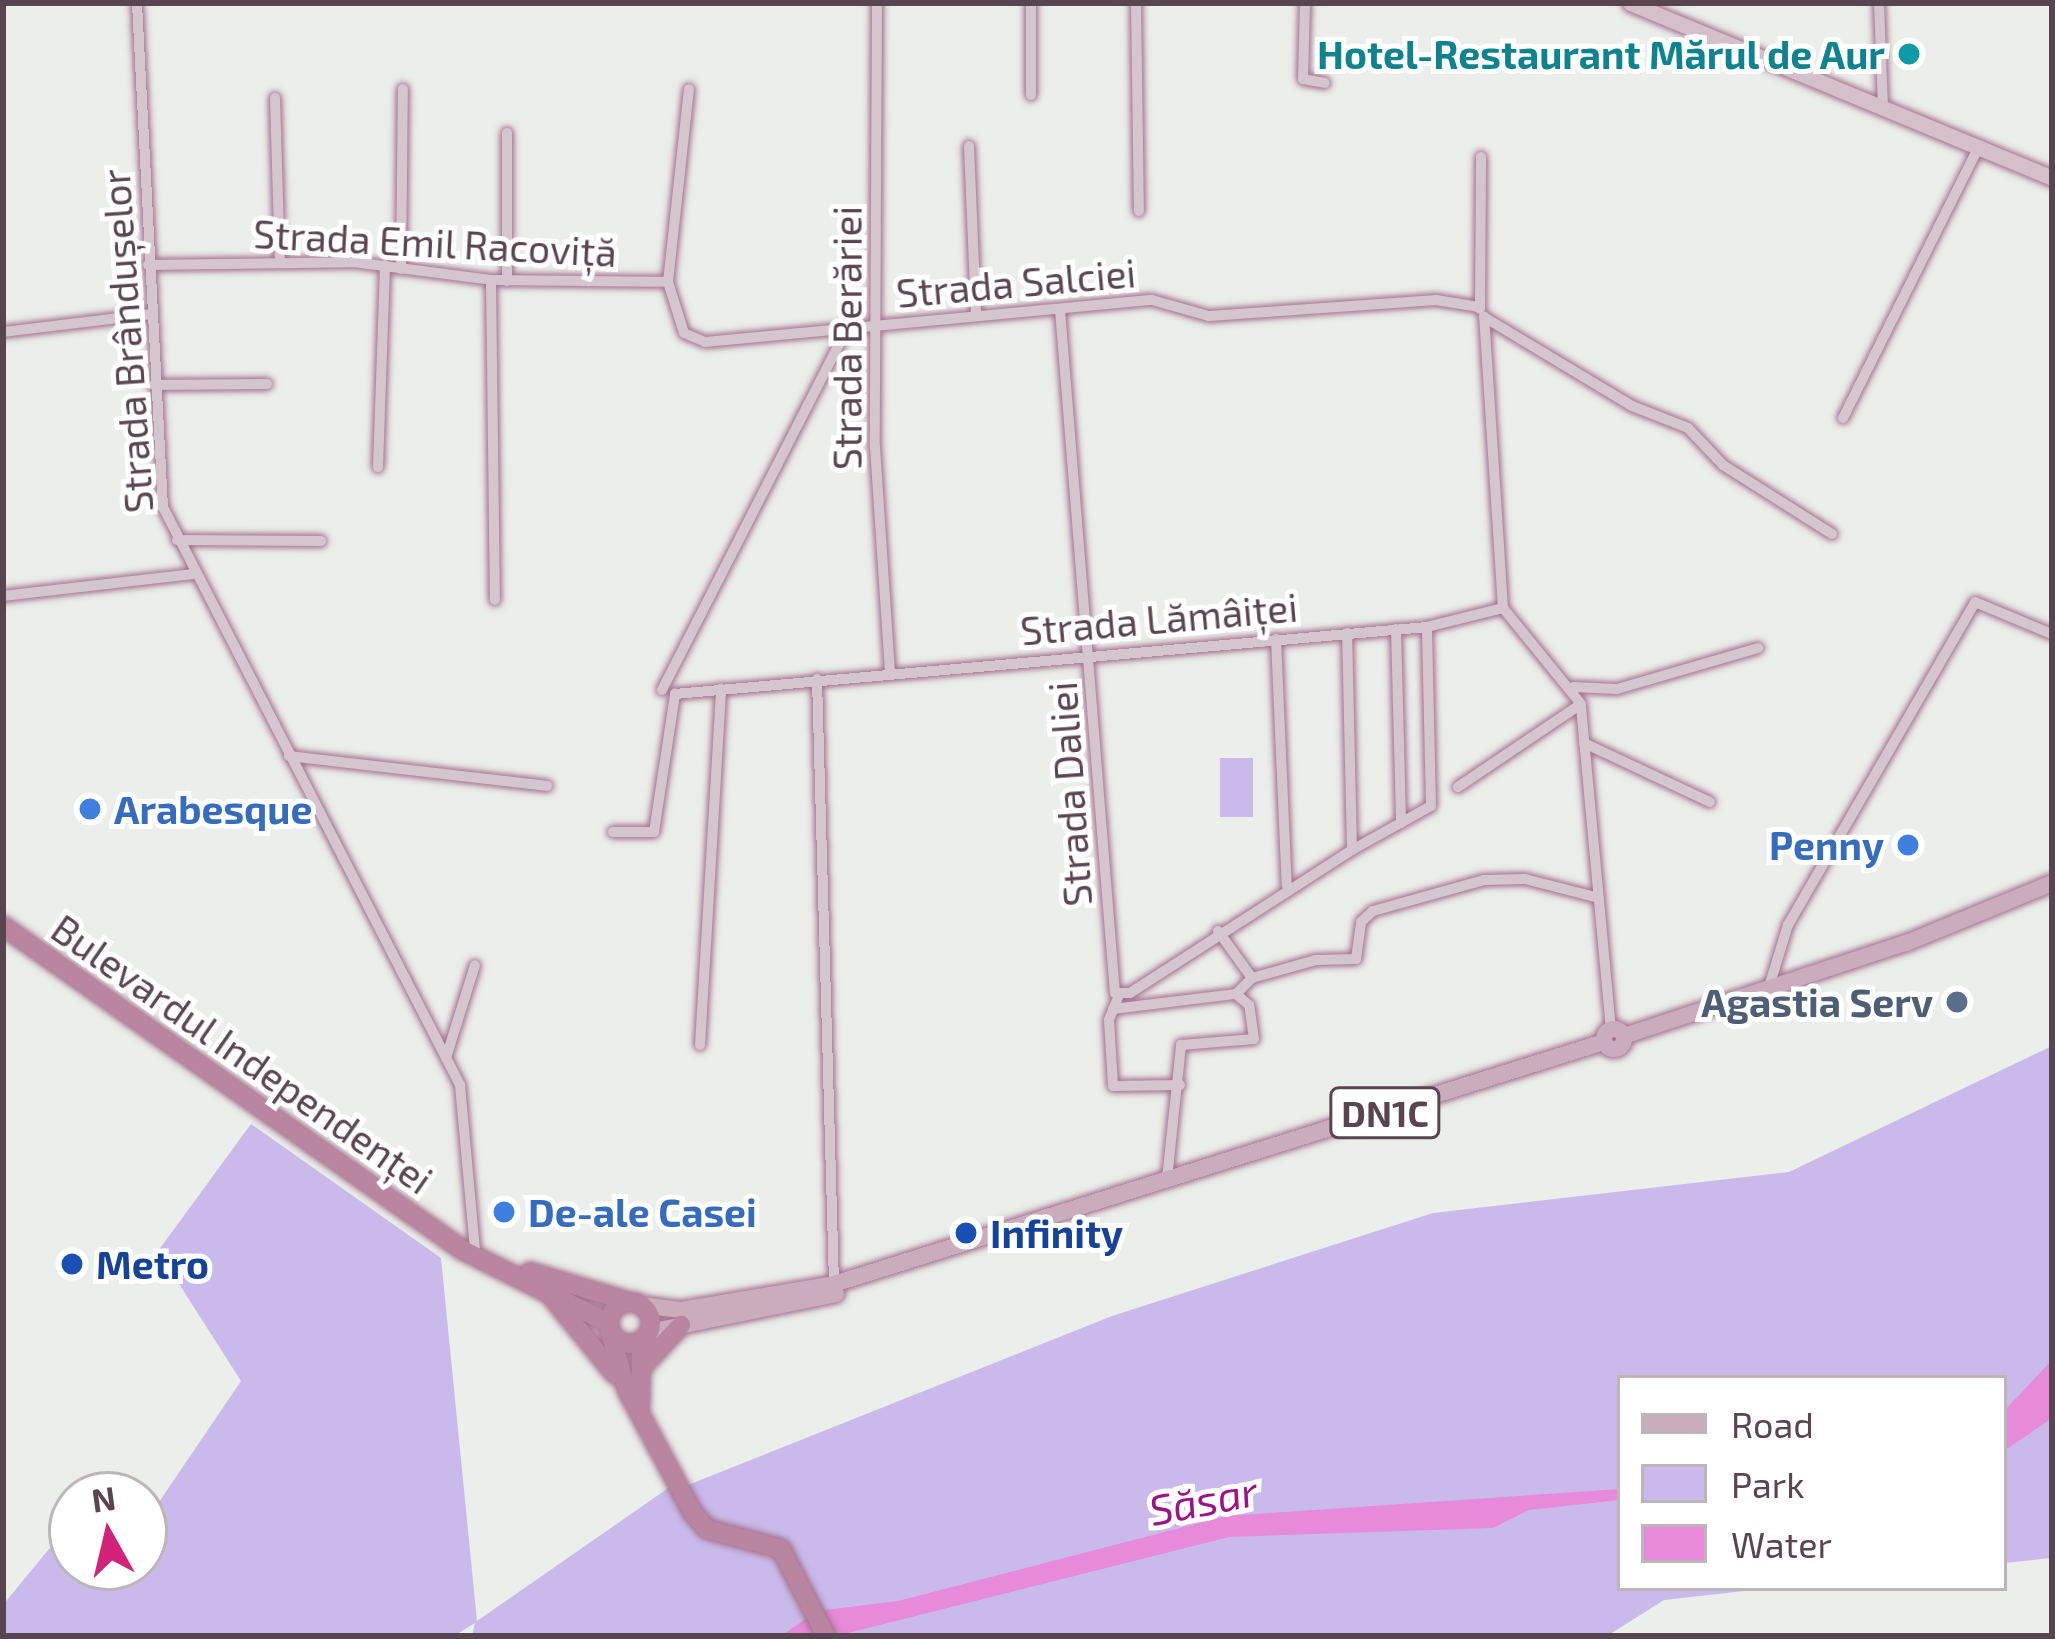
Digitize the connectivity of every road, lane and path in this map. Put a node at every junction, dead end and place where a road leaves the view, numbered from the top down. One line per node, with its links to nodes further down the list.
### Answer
1 (137, 3): 21 (street, Strada Brândușelor)
2 (877, 3): 31 (street, Strada Berăriei)
3 (1031, 3): 11 (street)
4 (1136, 3): 19 (street)
5 (1305, 3): 8 (street)
6 (1879, 3): 13 (street)
7 (1634, 4): 13 (street)
8 (1325, 83)
9 (403, 89): 23 (street)
10 (689, 89): 26 (street, Strada Emil Racoviță)
11 (1030, 95)
12 (275, 98): 20 (street)
13 (1883, 108): 16 (street)
14 (507, 133): 25 (street)
15 (969, 146): 30 (street)
16 (1979, 147): 18 (street); 36 (street)
17 (1481, 157): 28 (street)
18 (2052, 178)
19 (1139, 211)
20 (280, 262): 21 (street, Strada Emil Racoviță); 22 (street, Strada Emil Racoviță)
21 (148, 265): 29 (street, Strada Brândușelor)
22 (385, 265): 23 (street, Strada Emil Racoviță); 37 (street)
23 (401, 268): 24 (street, Strada Emil Racoviță)
24 (491, 280): 25 (street, Strada Emil Racoviță); 43 (street)
25 (507, 281): 26 (street, Strada Emil Racoviță)
26 (668, 282): 32 (street, Strada Salciei)
27 (1060, 310): 28 (street, Strada Salciei); 30 (street, Strada Salciei); 51 (street, Strada Daliei)
28 (1482, 312): 38 (street); 44 (street)
29 (151, 314): 33 (street); 35 (street, Strada Brândușelor)
30 (976, 316): 31 (street, Strada Salciei)
31 (877, 326): 32 (street, Strada Salciei); 52 (street, Strada Berăriei)
32 (847, 328): 56 (street)
33 (3, 332)
34 (267, 384): 35 (street)
35 (154, 385): 39 (street, Strada Brândușelor)
36 (1843, 418)
37 (378, 467)
38 (1832, 534)
39 (177, 540): 40 (street); 41 (street, Strada Brândușelor)
40 (321, 541)
41 (193, 574): 42 (street); 59 (street, Strada Brândușelor)
42 (3, 596)
43 (495, 600)
44 (1503, 608): 45 (street, Strada Lămâiței); 54 (street)
45 (1427, 627): 46 (street, Strada Lămâiței); 63 (street)
46 (1396, 629): 47 (street, Strada Lămâiței); 63 (street)
47 (1347, 633): 49 (street, Strada Lămâiței); 65 (street)
48 (2052, 634): 73 (street)
49 (1276, 639): 51 (street, Strada Lămâiței); 67 (street)
50 (1758, 648): 54 (street)
51 (1090, 655): 52 (street, Strada Lămâiței); 74 (street, Strada Daliei)
52 (890, 673): 53 (street, Strada Lămâiței)
53 (817, 679): 55 (street, Strada Lămâiței); 85 (street)
54 (1573, 687): 57 (street)
55 (721, 688): 56 (street, Strada Lămâiței); 78 (street)
56 (669, 692): 64 (street)
57 (1581, 704): 58 (street); 61 (street)
58 (1584, 743): 62 (street); 68 (street)
59 (289, 756): 60 (street); 79 (street, Strada Brândușelor)
60 (547, 786)
61 (1458, 787)
62 (1710, 802)
63 (1401, 823): 65 (street)
64 (613, 832)
65 (1352, 850): 67 (street)
66 (2052, 883): 73 (main road, Bulevardul Independenței / DN1C)
67 (1287, 886): 70 (street)
68 (1599, 898): 72 (street); 77 (street)
69 (3, 926): 82 (highway, Bulevardul Independenței / DN1C)
70 (1218, 931): 72 (street); 74 (street)
71 (475, 965): 79 (street)
72 (1252, 978): 75 (street)
73 (1768, 987): 77 (main road, Bulevardul Independenței / DN1C)
74 (1117, 991): 76 (street)
75 (1236, 994): 76 (street); 80 (street)
76 (1113, 1009): 80 (street)
77 (1613, 1036): 81 (main road, Bulevardul Independenței / DN1C)
78 (700, 1045)
79 (446, 1058): 84 (street, Strada Brândușelor)
80 (1180, 1085): 81 (street)
81 (1167, 1183): 83 (main road, Bulevardul Independenței / DN1C)
82 (442, 1236): 84 (highway, Bulevardul Independenței / DN1C); 86 (highway, Bulevardul Independenței / DN1C)
83 (995, 1238): 85 (main road, Bulevardul Independenței / DN1C); 88 (main road, Bulevardul Independenței / DN1C)
84 (475, 1250): 87 (highway, Bulevardul Independenței / DN1C)
85 (834, 1284): 87 (main road, Bulevardul Independenței / DN1C)
86 (545, 1290): 89 (highway, Bulevardul Independenței / DN1C); 91 (highway)
87 (635, 1303): 89 (highway); 90 (highway)
88 (681, 1325): 90 (main road, Bulevardul Independenței / DN1C); 91 (highway)
89 (609, 1328): 90 (highway, DN1C); 91 (highway)
90 (645, 1337): 91 (highway)
91 (631, 1384): 92 (highway)
92 (826, 1636)

